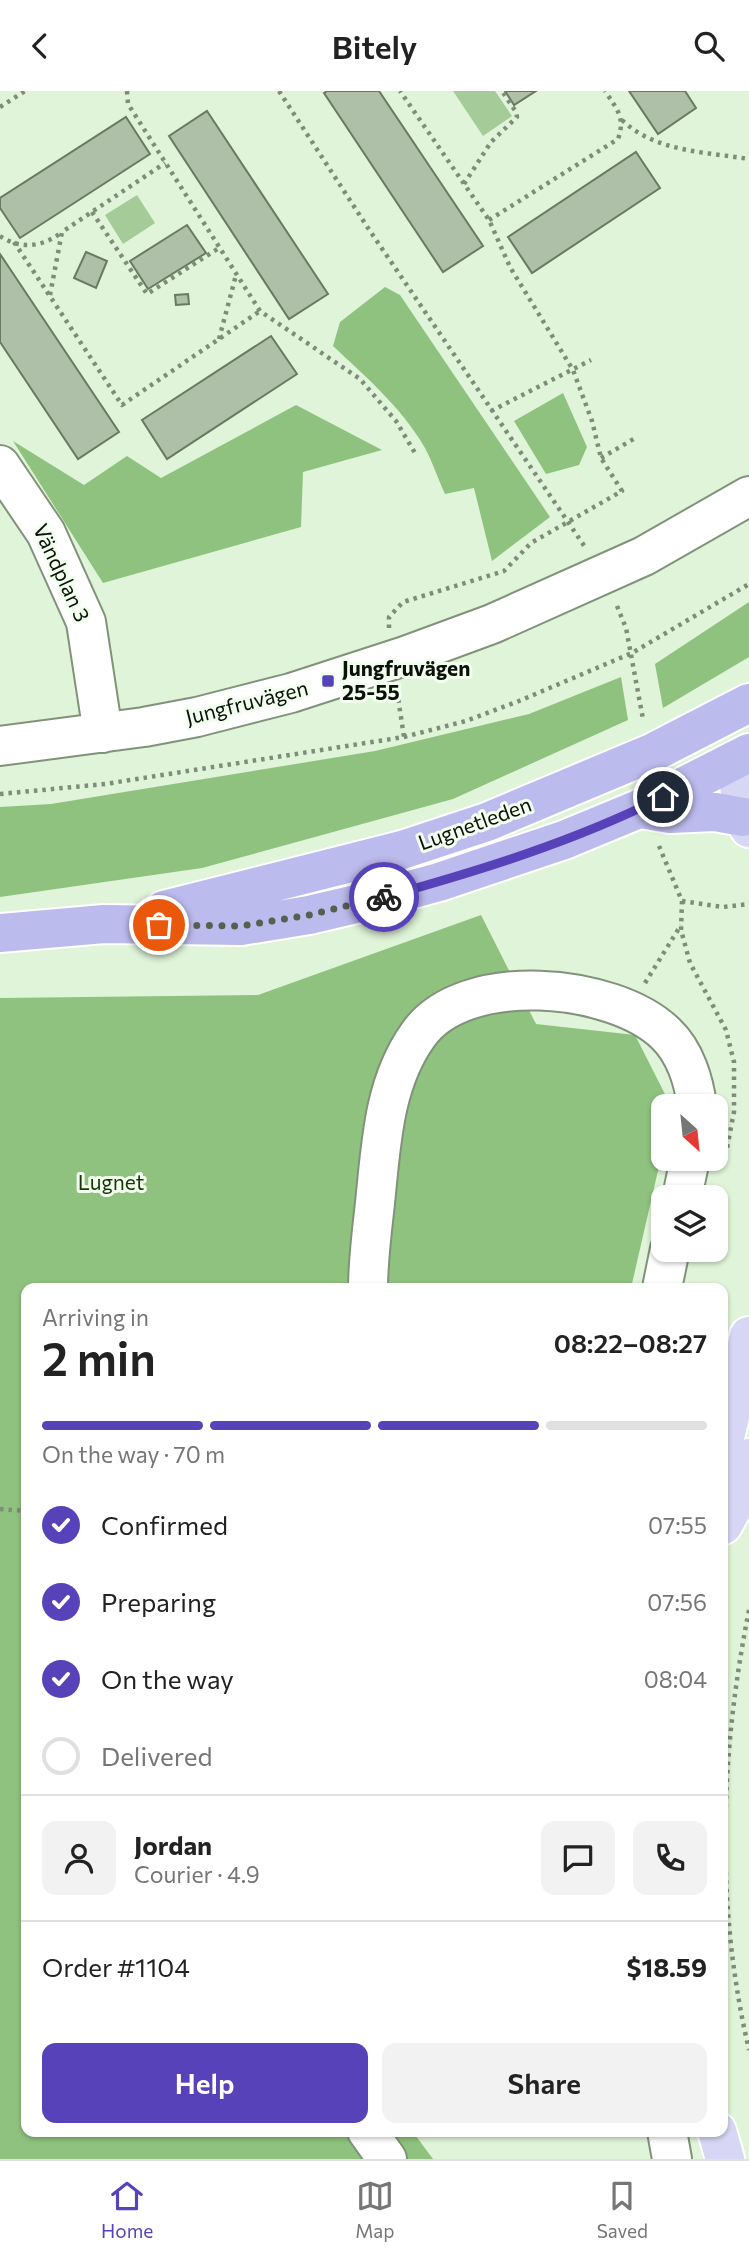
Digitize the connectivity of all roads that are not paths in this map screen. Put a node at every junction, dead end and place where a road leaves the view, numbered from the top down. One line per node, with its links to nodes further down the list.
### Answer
1 (0, 465): 5 (street, Vändplan 3)
2 (749, 496): 5 (street, Jungfruvägen)
3 (749, 703): 4 (highway, Lugnetleden)
4 (714, 722): 7 (highway); 10 (highway, Lugnetleden)
5 (103, 733): 6 (street, Jungfruvägen)
6 (0, 746)
7 (745, 764): 8 (highway, Lugnetleden); 9 (main road)
8 (639, 809): 9 (highway); 10 (highway, Lugnetleden)
9 (746, 822)
10 (104, 924): 11 (highway, Lugnetleden)
11 (0, 933)
12 (695, 1094): 14 (street)
13 (667, 1262): 15 (street)
14 (368, 1283)
15 (663, 1283)
16 (749, 1336): 17 (main road)
17 (737, 1377): 18 (main road)
18 (728, 1421)
19 (749, 1458): 20 (main road)
20 (728, 1516)
21 (371, 2137): 24 (street)
22 (668, 2137): 25 (street)
23 (719, 2137): 26 (main road)
24 (387, 2159)
25 (672, 2159)
26 (725, 2159)

